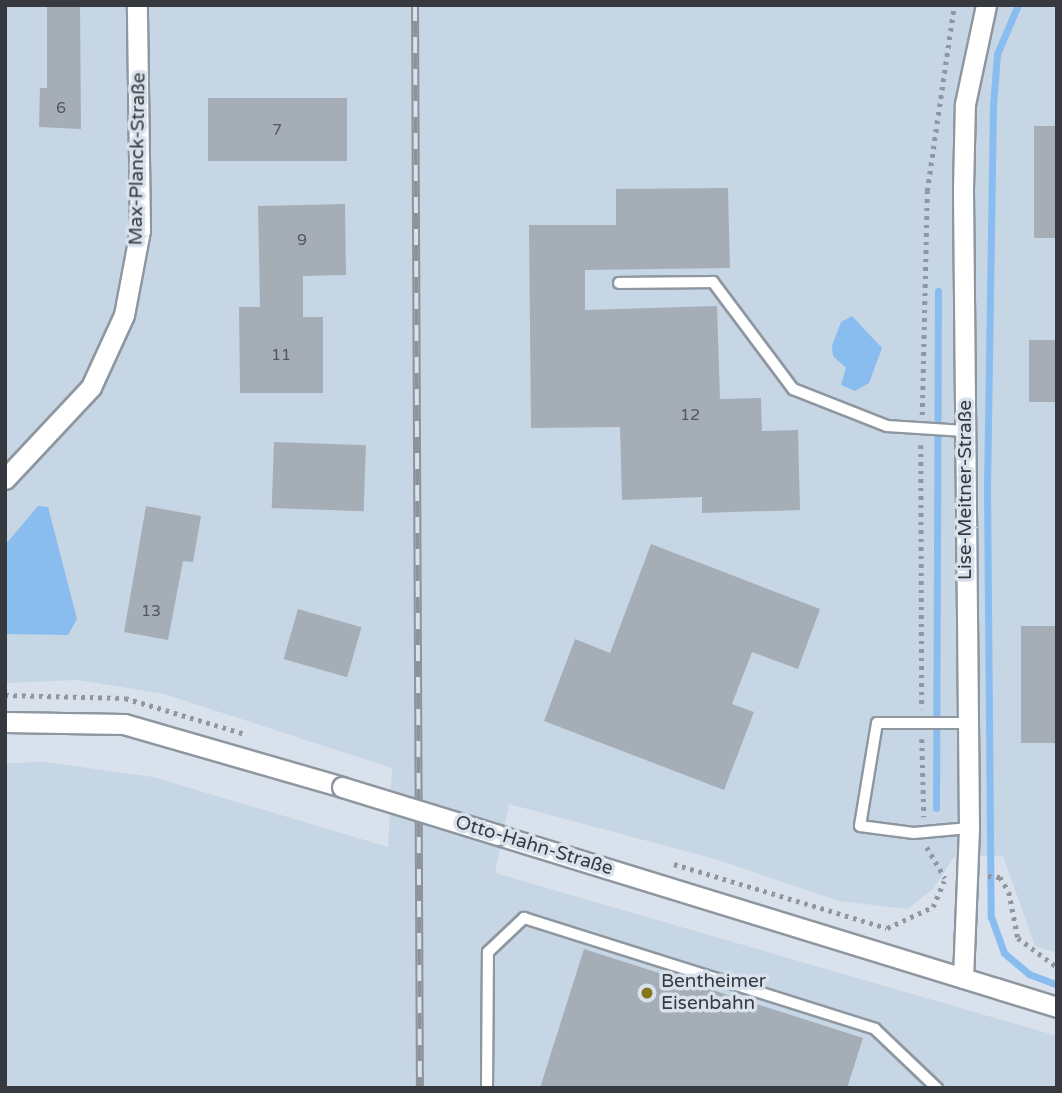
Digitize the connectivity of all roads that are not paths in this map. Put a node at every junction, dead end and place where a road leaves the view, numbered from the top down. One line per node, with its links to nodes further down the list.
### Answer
1 (138, 5): 5 (street, Max-Planck-Straße)
2 (986, 5): 4 (street, Lise-Meitner-Straße)
3 (618, 282): 4 (lane)
4 (965, 431): 7 (street, Lise-Meitner-Straße)
5 (5, 479)
6 (5, 722): 9 (street, Otto-Hahn-Straße, bridge)
7 (968, 723): 8 (street, Lise-Meitner-Straße); 8 (lane)
8 (969, 828): 9 (street, Lise-Meitner-Straße)
9 (964, 978): 10 (street, Otto-Hahn-Straße)
10 (1057, 1006)
11 (487, 1088): 12 (lane)
12 (937, 1088)

